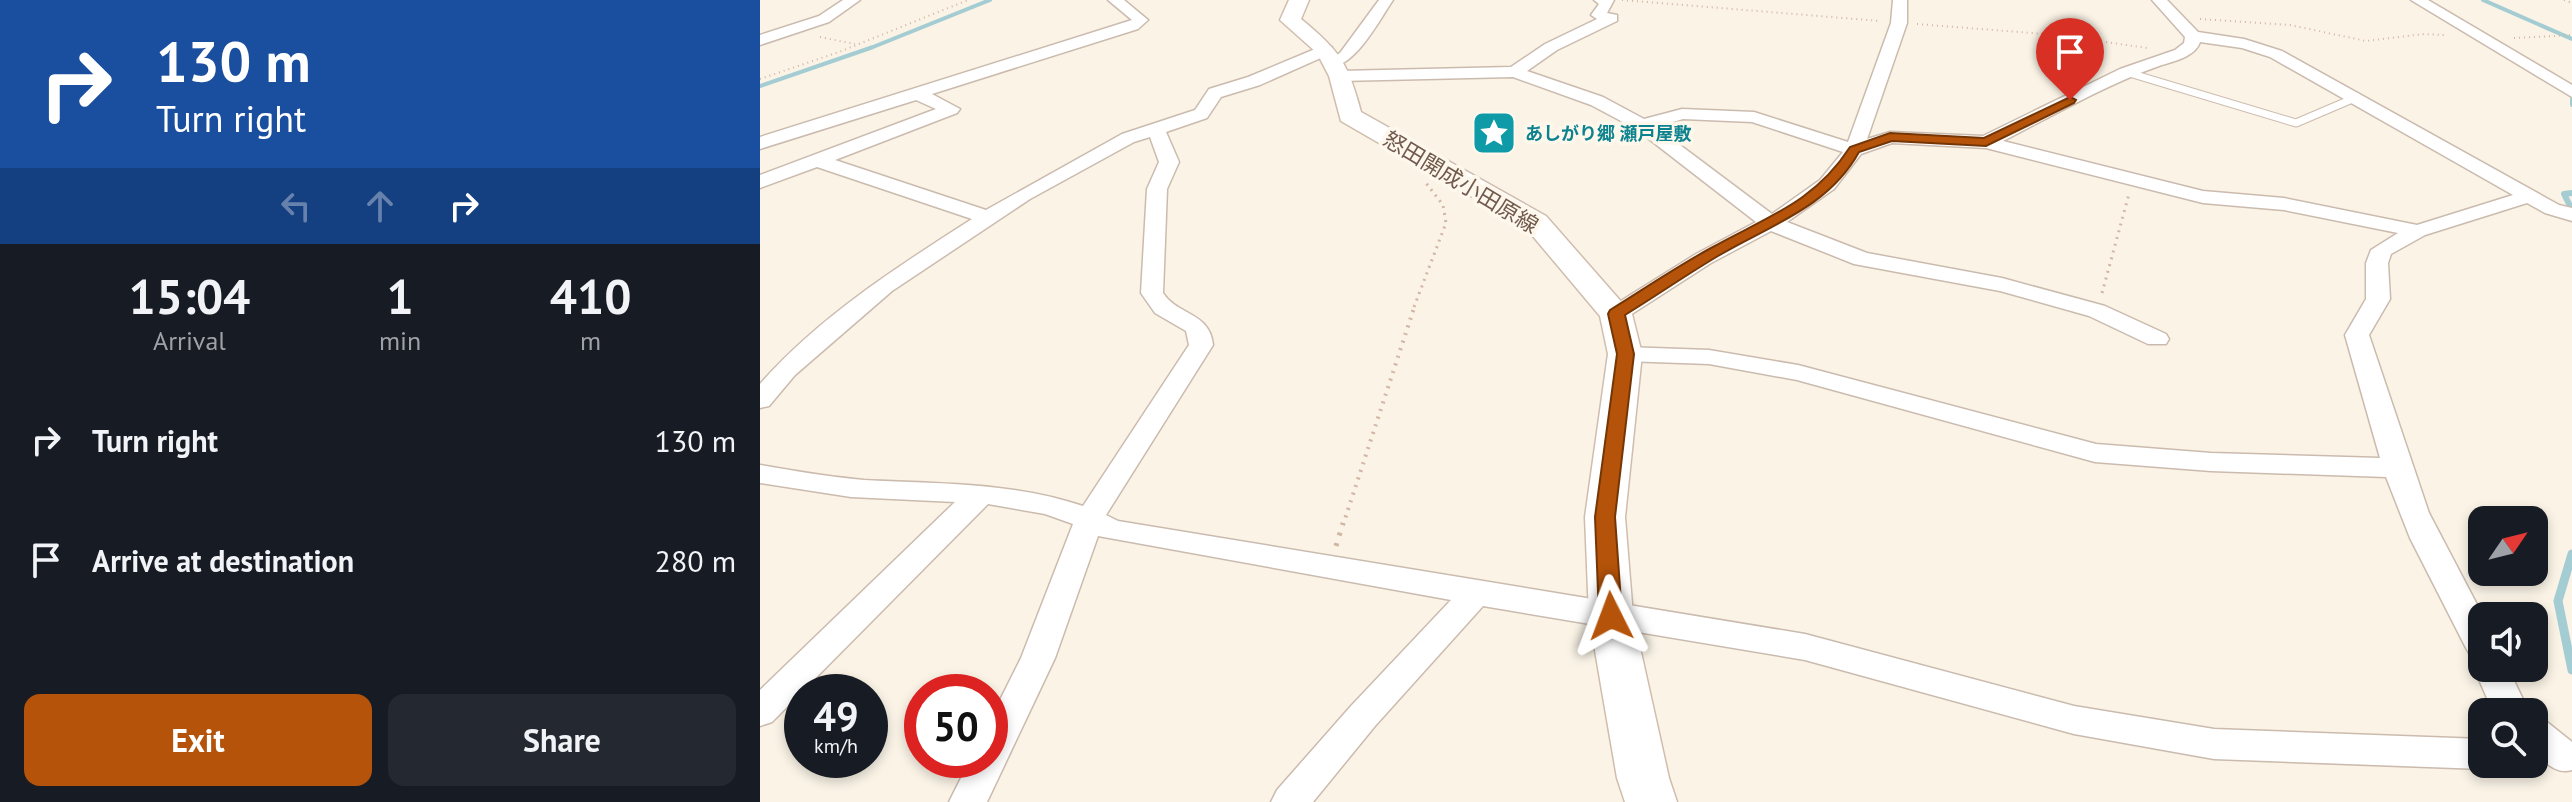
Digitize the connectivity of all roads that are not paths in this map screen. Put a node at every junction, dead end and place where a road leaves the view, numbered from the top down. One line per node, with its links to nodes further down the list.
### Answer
1 (853, 0): 10 (street)
2 (1115, 0): 15 (street)
3 (1299, 0): 11 (main road)
4 (1386, 0): 11 (street)
5 (1601, 0): 12 (street)
6 (1900, 0): 21 (street)
7 (2159, 0): 9 (street)
8 (2418, 0): 14 (street)
9 (2193, 36): 13 (street); 16 (street)
10 (760, 40)
11 (1333, 63): 12 (street); 18 (street); 29 (main road, 怒田開成小田原線)
12 (1515, 72): 17 (street)
13 (2126, 72): 16 (lane); 19 (street)
14 (2572, 92)
15 (915, 93): 20 (street); 22 (street)
16 (2357, 97): 24 (street)
17 (1642, 125): 21 (street); 27 (street)
18 (1155, 128): 26 (street); 36 (street)
19 (1986, 142): 21 (street); 28 (street)
20 (760, 143)
21 (1854, 150): 27 (street)
22 (816, 160): 23 (street); 26 (street)
23 (760, 182)
24 (2530, 196): 25 (street); 28 (street)
25 (2572, 215)
26 (989, 218): 32 (street)
27 (1771, 223): 29 (street); 30 (street)
28 (2418, 231): 33 (street)
29 (1616, 314): 31 (main road, 怒田開成小田原線)
30 (2157, 339)
31 (1625, 354): 33 (street); 39 (main road, 怒田開成小田原線)
32 (760, 400)
33 (2396, 468): 38 (street)
34 (760, 474): 35 (street)
35 (982, 493): 36 (street); 40 (street)
36 (1090, 518): 37 (street); 41 (street)
37 (1477, 592): 39 (street); 45 (street)
38 (2468, 615)
39 (1611, 616): 42 (street); 46 (main road, 怒田開成小田原線)
40 (760, 712)
41 (1008, 720)
42 (2468, 753)
43 (980, 778): 44 (street)
44 (968, 802)
45 (1290, 802)
46 (1651, 802)

